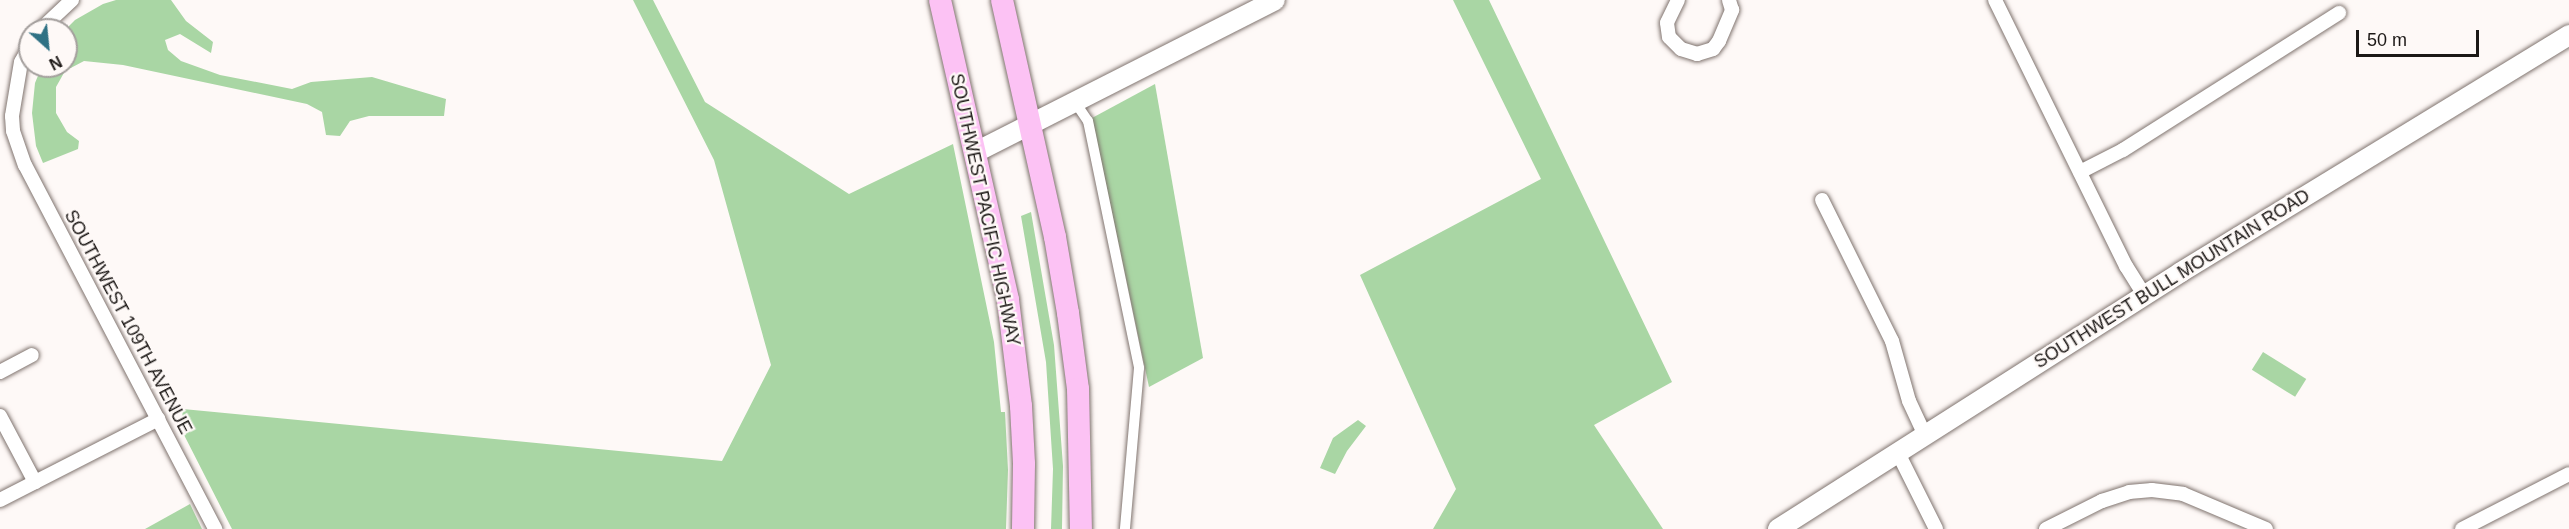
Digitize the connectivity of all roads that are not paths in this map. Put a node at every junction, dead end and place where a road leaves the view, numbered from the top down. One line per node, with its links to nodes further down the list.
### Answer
1 (72, 0): 9 (street)
2 (940, 0): 15 (highway, SOUTHWEST PACIFIC HIGHWAY)
3 (1002, 0): 13 (highway)
4 (1275, 0): 12 (main road)
5 (1678, 0): 6 (street)
6 (1730, 0)
7 (1995, 0): 16 (street)
8 (2340, 13): 16 (street)
9 (53, 18)
10 (2569, 35): 18 (main road, SOUTHWEST BULL MOUNTAIN ROAD)
11 (18, 76): 14 (street)
12 (1075, 102): 13 (main road); 31 (street)
13 (1030, 125): 15 (main road); 30 (highway)
14 (7, 131): 22 (street, SOUTHWEST 109TH AVENUE)
15 (976, 152): 29 (highway, SOUTHWEST PACIFIC HIGHWAY)
16 (2080, 172): 18 (street)
17 (1822, 201): 23 (street)
18 (2144, 295): 23 (main road, SOUTHWEST BULL MOUNTAIN ROAD)
19 (32, 355): 20 (street)
20 (0, 372)
21 (0, 416): 26 (street)
22 (158, 419): 26 (street); 28 (street, SOUTHWEST 109TH AVENUE)
23 (1925, 435): 24 (main road, SOUTHWEST BULL MOUNTAIN ROAD)
24 (1898, 453): 32 (main road, SOUTHWEST BULL MOUNTAIN ROAD); 33 (street)
25 (2569, 474): 36 (street)
26 (34, 482): 27 (street)
27 (0, 500)
28 (215, 529)
29 (1023, 529)
30 (1081, 529)
31 (1125, 529)
32 (1778, 529)
33 (1936, 529)
34 (2046, 529): 35 (street)
35 (2266, 529)
36 (2462, 529)

